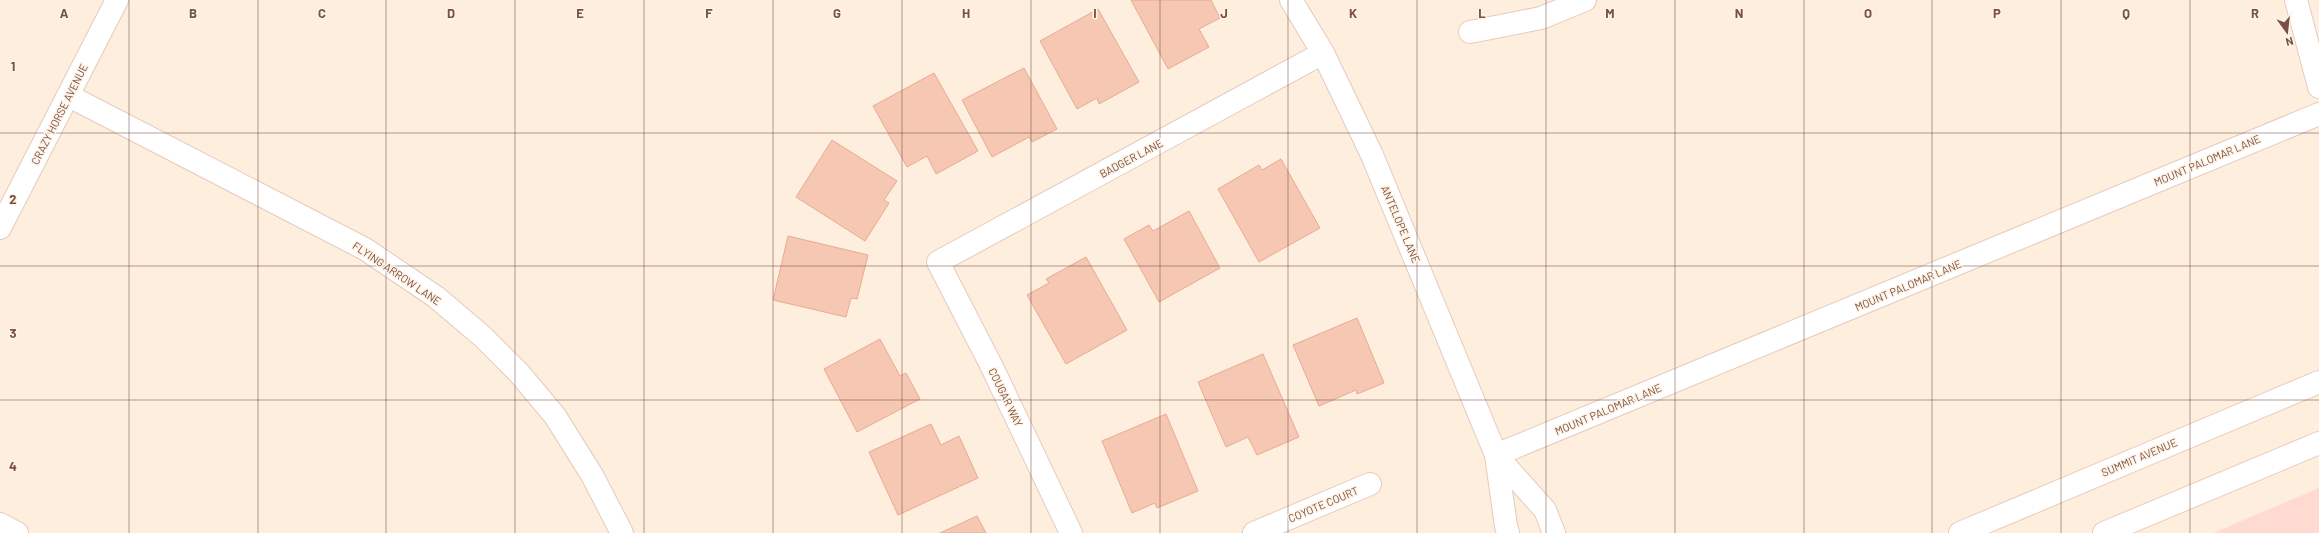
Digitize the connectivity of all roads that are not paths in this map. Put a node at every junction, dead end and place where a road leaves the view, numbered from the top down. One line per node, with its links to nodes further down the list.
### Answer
1 (117, 0): 8 (street, CRAZY HORSE AVENUE)
2 (1292, 0): 6 (street, ANTELOPE LANE)
3 (1585, 0): 5 (street)
4 (2296, 0): 7 (street)
5 (1470, 32)
6 (1323, 54): 11 (street, BADGER LANE); 14 (street, ANTELOPE LANE)
7 (2319, 87)
8 (68, 96): 10 (street, CRAZY HORSE AVENUE); 18 (street, FLYING ARROW LANE)
9 (2319, 114): 14 (street, MOUNT PALOMAR LANE)
10 (0, 228)
11 (938, 262): 19 (street, COUGAR WAY)
12 (2319, 382): 23 (street, SUMMIT AVENUE)
13 (2319, 443): 24 (street)
14 (1496, 455): 21 (street, ANTELOPE LANE); 22 (street, ANTELOPE LANE)
15 (1370, 484): 20 (street, COYOTE COURT)
16 (0, 524): 17 (street)
17 (18, 533)
18 (622, 533)
19 (1072, 533)
20 (1254, 533)
21 (1508, 533)
22 (1554, 533)
23 (1960, 533)
24 (2104, 533)

